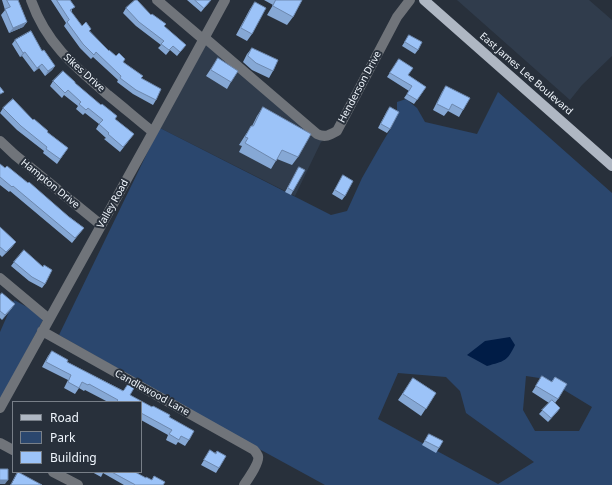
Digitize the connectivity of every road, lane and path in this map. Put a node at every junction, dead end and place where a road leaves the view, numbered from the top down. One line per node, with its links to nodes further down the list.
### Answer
1 (31, 0): 7 (street, Sikes Drive)
2 (157, 0): 6 (street, Henderson Drive)
3 (225, 0): 6 (street, Valley Road)
4 (410, 0): 6 (street, Henderson Drive)
5 (424, 0): 9 (main road, East James Lee Boulevard)
6 (204, 39): 7 (street, Valley Road)
7 (153, 132): 10 (street, Valley Road)
8 (0, 140): 10 (street, Hampton Drive)
9 (612, 166)
10 (102, 225): 12 (street, Valley Road)
11 (0, 278): 12 (street)
12 (49, 319): 13 (street, Valley Road)
13 (42, 331): 14 (street, Valley Road); 19 (street, Candlewood Lane)
14 (0, 408)
15 (0, 443): 16 (street)
16 (12, 449)
17 (55, 473): 18 (street)
18 (78, 485)
19 (244, 485)

